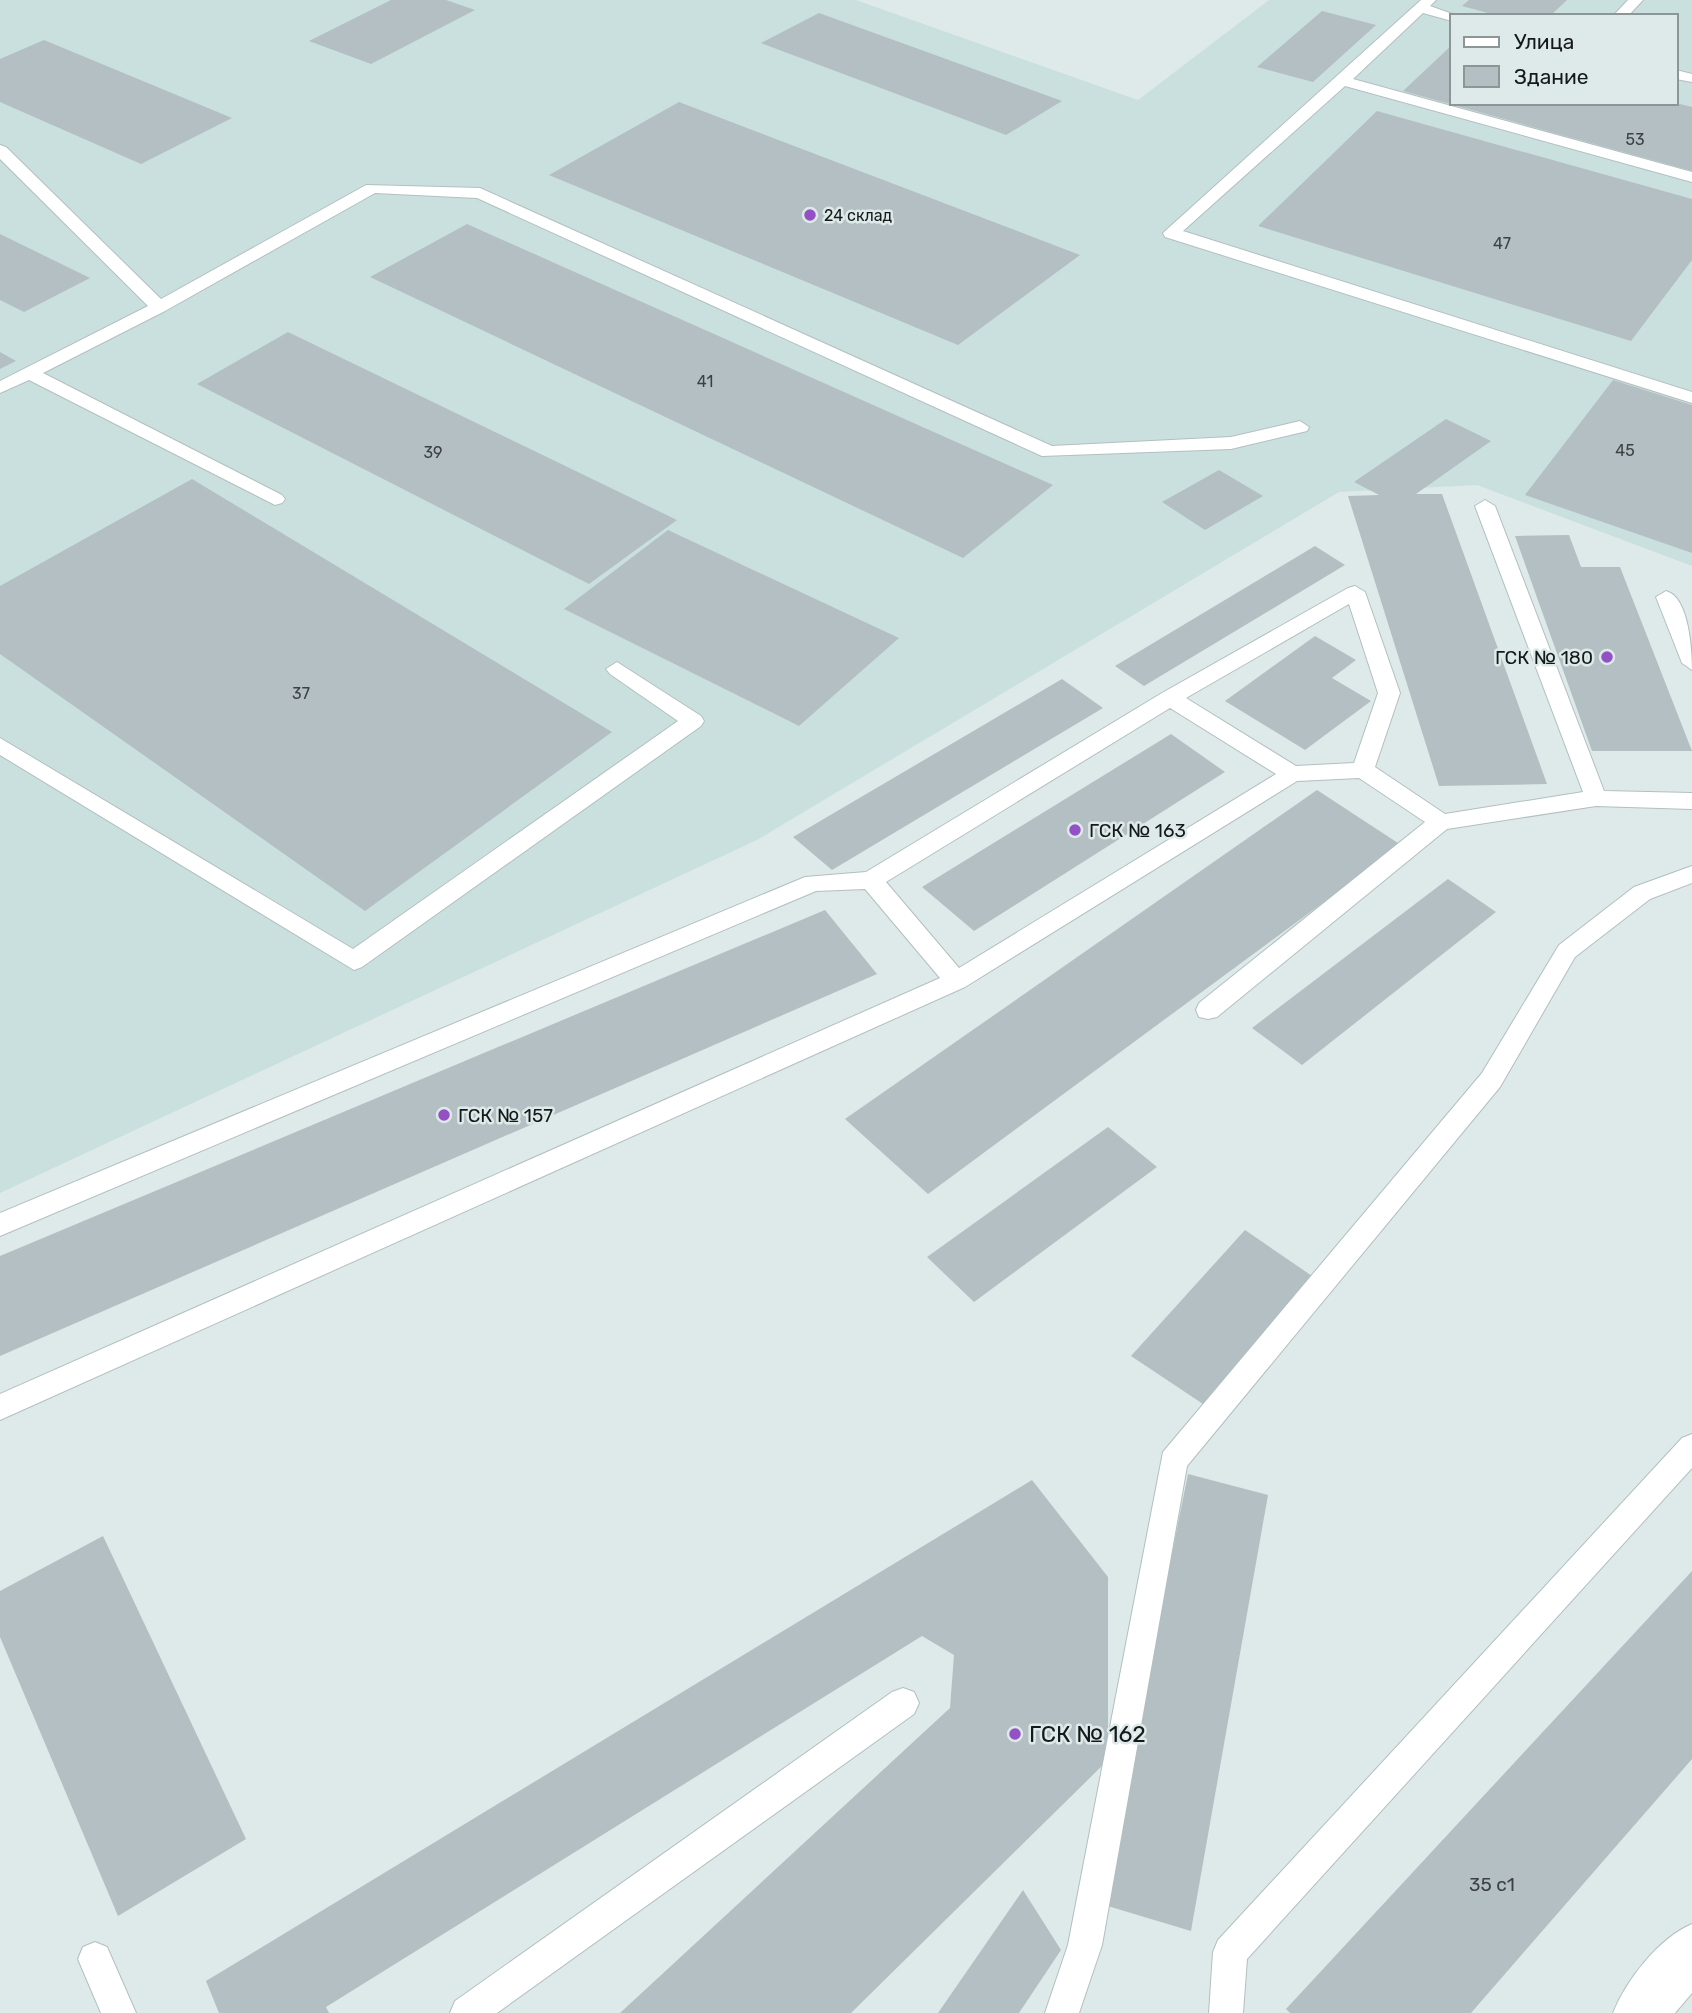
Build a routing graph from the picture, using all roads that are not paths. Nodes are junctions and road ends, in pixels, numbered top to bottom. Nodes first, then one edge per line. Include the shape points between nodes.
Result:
1 (1636, 0) edge
2 (1424, 4) edge
3 (1622, 14) edge
4 (1450, 15) edge
5 (1342, 81) junction
6 (0, 150) edge
7 (1692, 177) edge
8 (159, 307) junction
9 (28, 373) junction
10 (0, 388) edge
11 (1692, 398) edge
12 (1300, 427) dead end
13 (275, 499) dead end
14 (1485, 506) dead end
15 (1666, 597) dead end
16 (1692, 663) edge
17 (617, 668) dead end
18 (1170, 698) junction
19 (0, 745) edge
20 (1363, 770) junction
21 (1292, 774) junction
22 (1596, 798) junction
23 (1692, 801) edge
24 (1441, 822) junction
25 (1692, 874) edge
26 (872, 880) junction
27 (956, 981) junction
28 (1208, 1010) dead end
29 (0, 1225) edge
30 (0, 1407) edge
31 (1692, 1447) edge
32 (903, 1703) dead end
33 (1692, 1951) edge
34 (95, 1959) dead end
35 (119, 2013) edge
36 (467, 2013) edge
37 (1062, 2013) edge
38 (1226, 2013) edge
39 (1640, 2013) edge

1 - 3 lane
2 - 4 lane
2 - 5 lane
5 - 7 lane
5 - 11 lane via 1171,233
6 - 8 lane
8 - 9 lane
8 - 12 lane via 372,188 480,193 1049,452 1231,443
9 - 10 lane
9 - 13 lane
14 - 22 lane
15 - 16 lane
17 - 19 lane via 693,721 354,961
18 - 20 lane via 1355,592 1390,693
18 - 21 lane
18 - 26 lane
20 - 21 lane
20 - 24 lane
21 - 27 lane
22 - 23 lane
22 - 24 lane
24 - 28 lane
25 - 37 lane via 1642,893 1567,951 1491,1080 1173,1461 1085,1945
26 - 27 lane
26 - 29 lane via 813,883
27 - 30 lane
31 - 38 lane via 1230,1952
32 - 36 lane
33 - 39 street
34 - 35 lane

